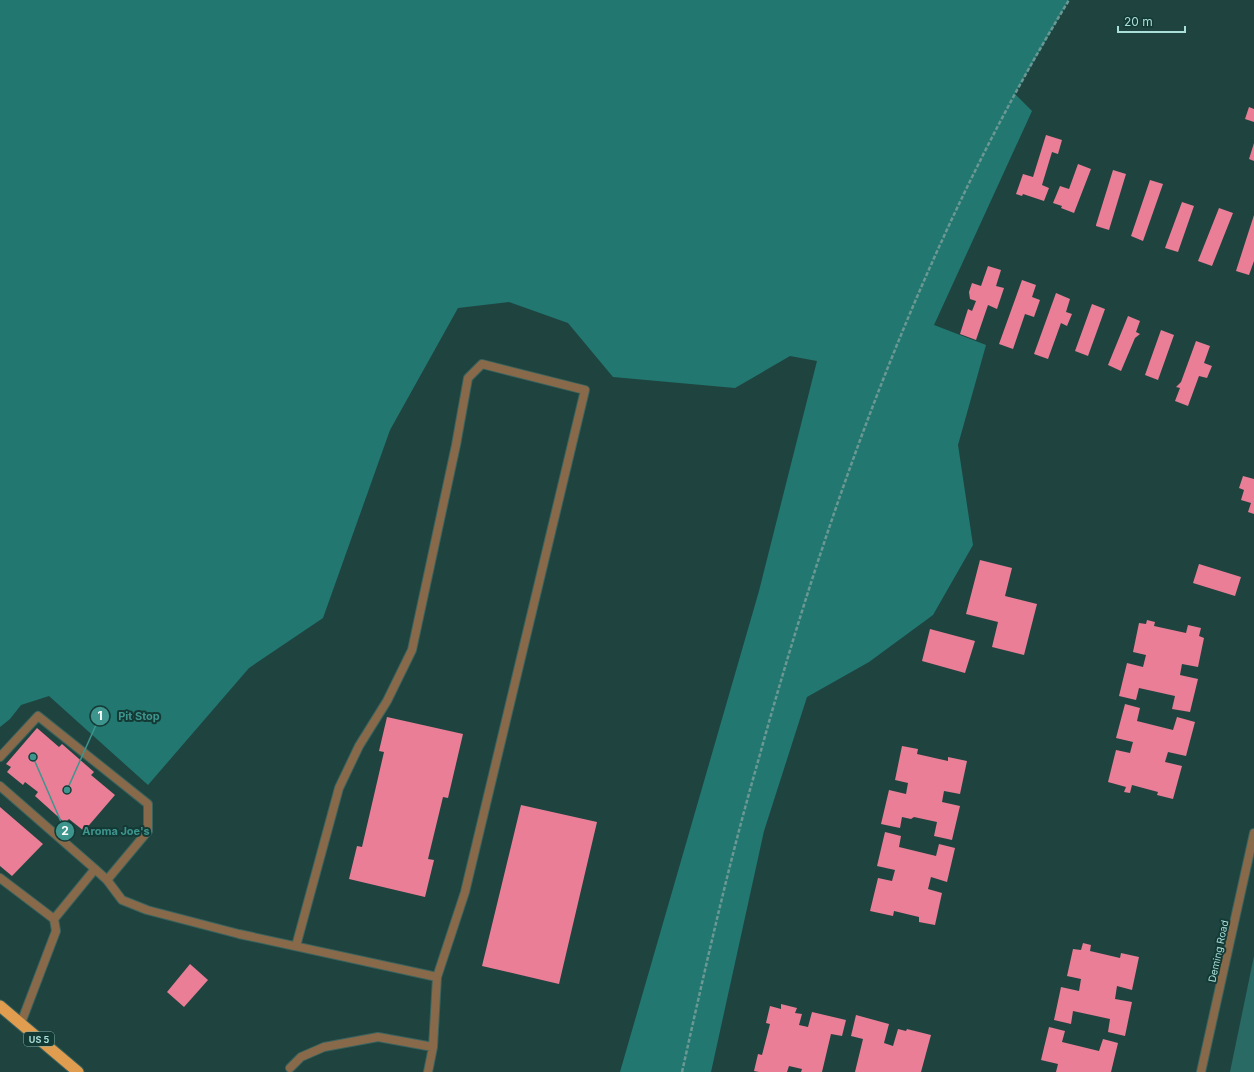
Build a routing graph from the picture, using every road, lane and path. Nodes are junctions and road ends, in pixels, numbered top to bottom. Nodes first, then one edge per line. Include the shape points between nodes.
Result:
1 (1069, 0) edge
2 (0, 757) edge
3 (0, 786) edge
4 (1254, 834) edge
5 (95, 869) junction
6 (0, 878) edge
7 (107, 880) junction
8 (54, 919) junction
9 (296, 946) junction
10 (437, 977) junction
11 (0, 1006) edge
12 (21, 1023) junction
13 (433, 1047) junction
14 (290, 1068) dead end
15 (78, 1072) edge
16 (428, 1072) edge
17 (682, 1072) edge
18 (1201, 1072) edge

1 - 17 path via 1006,112 958,208 904,327 858,445 806,596 757,762
2 - 7 street via 38,716 148,804 148,831
3 - 5 street
4 - 18 street, Deming Road
5 - 7 street
5 - 8 street
6 - 8 street
7 - 9 street via 122,900 147,910
8 - 12 street via 56,931
9 - 10 street
9 - 10 street via 339,788 412,650 468,378 482,364 585,390 465,892
10 - 13 street
11 - 12 highway, US 5
12 - 15 highway, US 5
13 - 14 street via 378,1037 324,1047 301,1057
13 - 16 street

